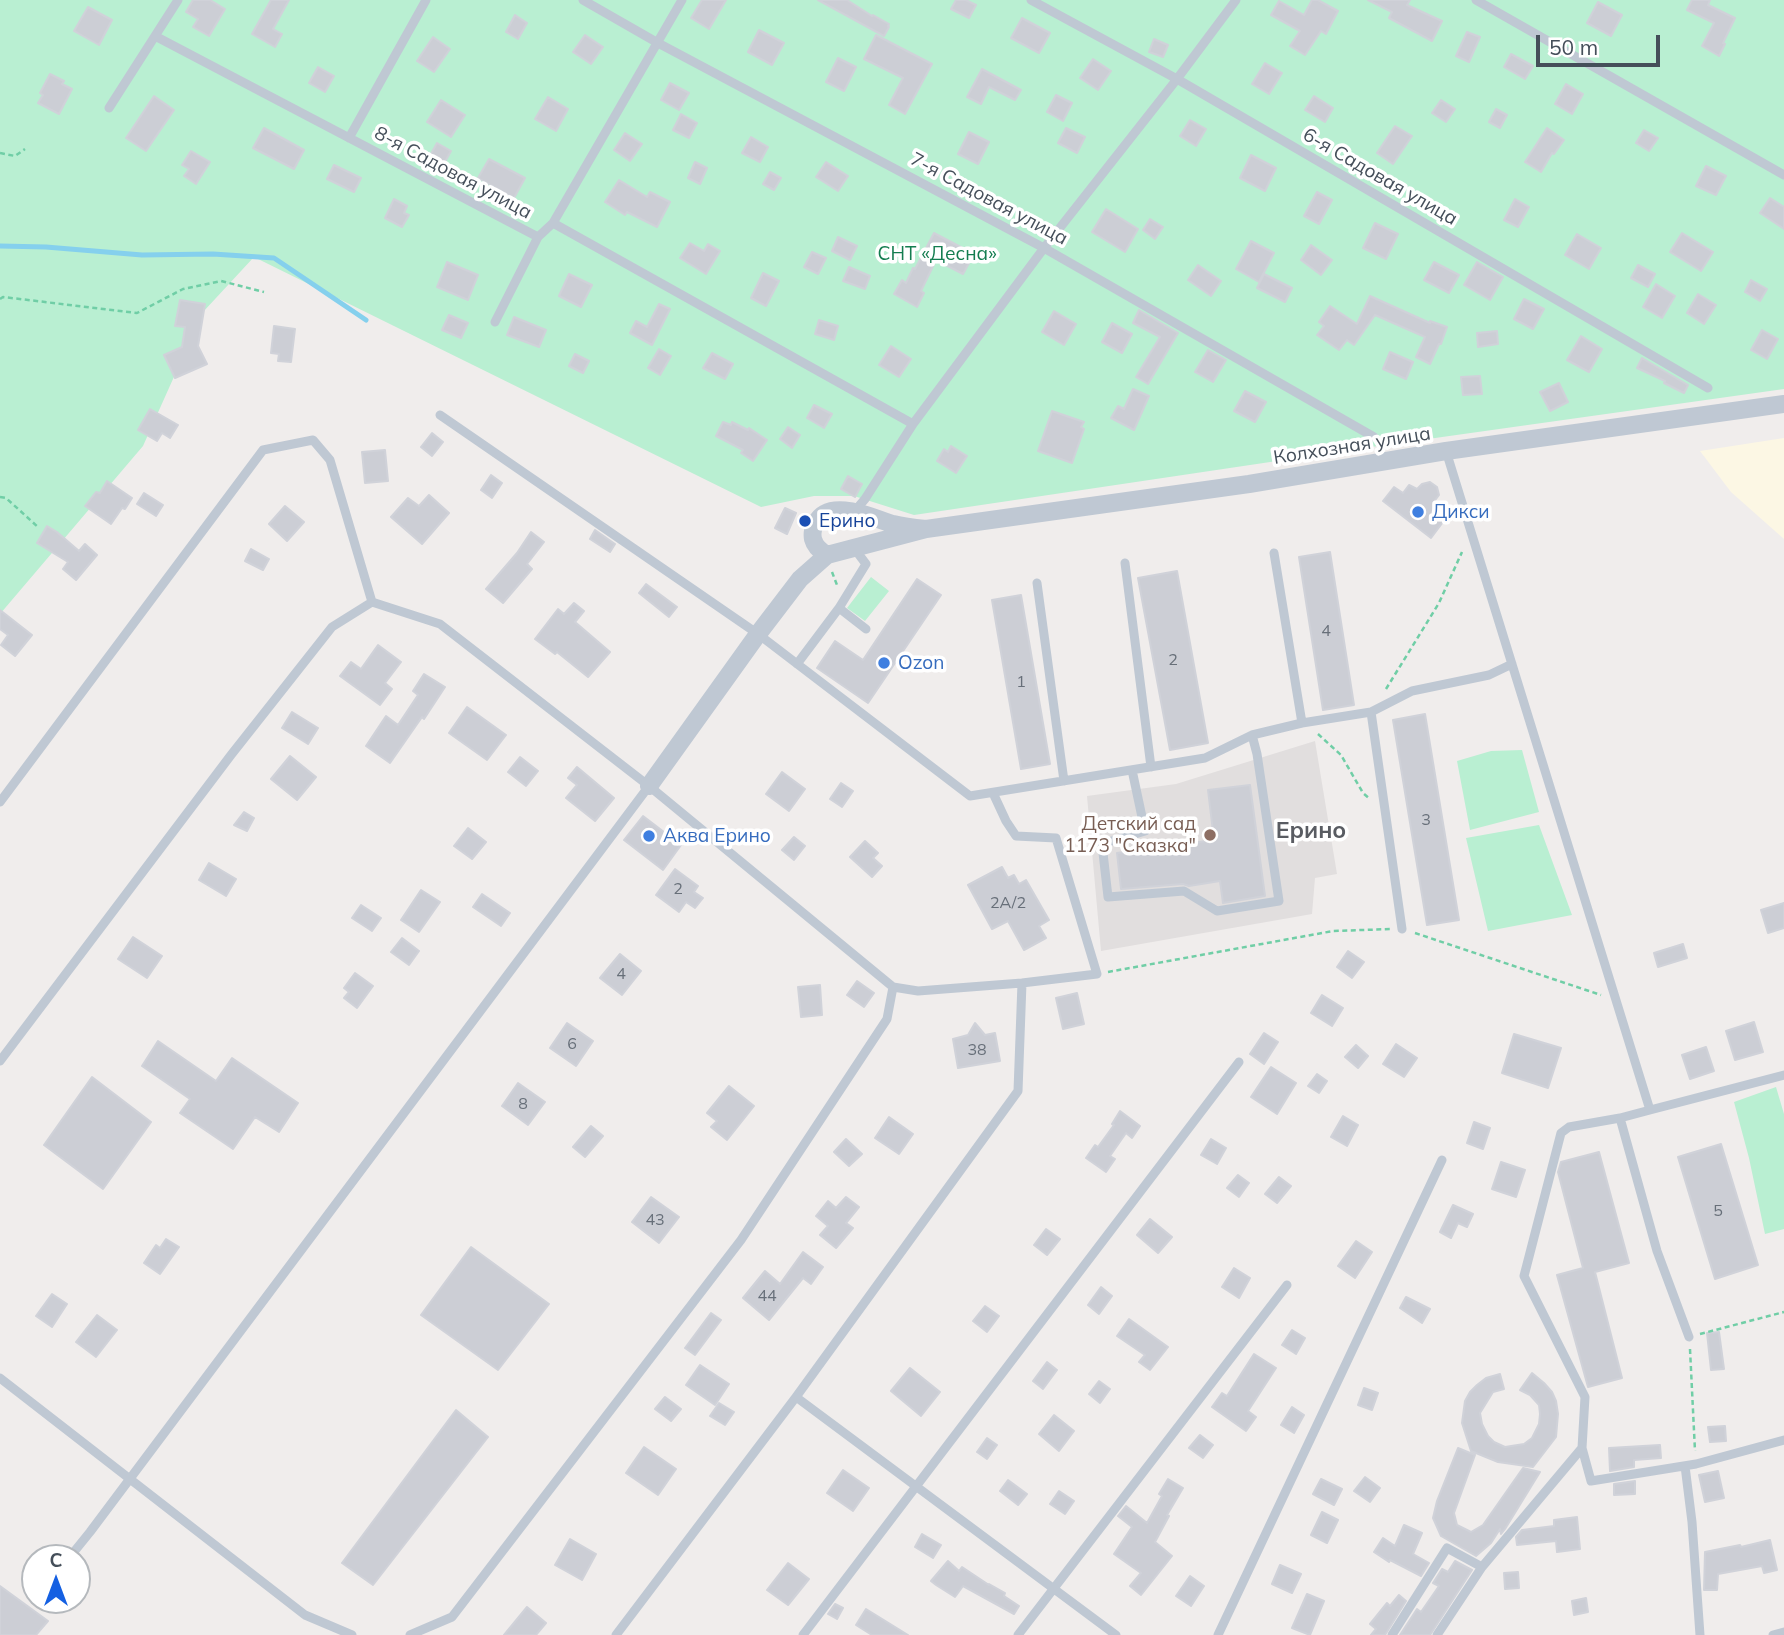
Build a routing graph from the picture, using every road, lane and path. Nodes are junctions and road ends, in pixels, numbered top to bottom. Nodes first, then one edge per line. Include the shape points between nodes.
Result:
1 (178, 0) edge
2 (426, 0) edge
3 (583, 0) edge
4 (682, 0) edge
5 (1031, 0) edge
6 (1236, 0) edge
7 (1476, 0) edge
8 (155, 36) junction
9 (658, 43) junction
10 (1177, 79) junction
11 (109, 108) dead end
12 (349, 138) junction
13 (25, 149) dead end
14 (0, 153) edge
15 (1784, 175) edge
16 (553, 223) junction
17 (538, 237) junction
18 (1044, 248) junction
19 (264, 292) dead end
20 (0, 299) edge
21 (495, 322) dead end
22 (1708, 388) dead end
23 (1784, 404) edge
24 (440, 415) dead end
25 (913, 424) junction
26 (1374, 437) dead end
27 (1446, 451) junction
28 (0, 497) edge
29 (854, 512) junction
30 (38, 527) dead end
31 (926, 529) junction
32 (1471, 533) junction
33 (854, 548) junction
34 (1274, 553) dead end
35 (826, 556) junction
36 (1125, 563) dead end
37 (1037, 583) dead end
38 (372, 602) junction
39 (841, 605) junction
40 (866, 629) dead end
41 (758, 634) junction
42 (797, 664) junction
43 (1512, 664) junction
44 (1386, 689) dead end
45 (1371, 712) junction
46 (1302, 723) junction
47 (1318, 733) dead end
48 (1252, 734) junction
49 (1151, 767) junction
50 (1132, 770) junction
51 (1064, 781) junction
52 (649, 786) junction
53 (993, 793) junction
54 (0, 802) edge
55 (1386, 812) junction
56 (1402, 929) junction
57 (1097, 974) junction
58 (1022, 983) junction
59 (893, 987) junction
60 (1616, 999) junction
61 (0, 1061) edge
62 (1239, 1062) dead end
63 (1784, 1075) edge
64 (1650, 1110) junction
65 (1620, 1118) junction
66 (1443, 1160) dead end
67 (1287, 1285) dead end
68 (1784, 1312) edge
69 (1689, 1337) junction
70 (0, 1378) edge
71 (796, 1397) junction
72 (1784, 1440) edge
73 (1581, 1448) junction
74 (1696, 1464) junction
75 (1685, 1466) junction
76 (130, 1480) junction
77 (916, 1486) junction
78 (80, 1544) edge
79 (1482, 1567) junction
80 (1054, 1589) junction
81 (1784, 1632) edge
82 (352, 1635) edge
83 (410, 1635) edge
84 (616, 1635) edge
85 (803, 1635) edge
86 (1018, 1635) edge
87 (1116, 1635) edge
88 (1218, 1635) edge
89 (1392, 1635) edge
90 (1437, 1635) edge
91 (1700, 1635) edge
92 (1773, 1635) edge

1 - 8 lane
2 - 12 lane
3 - 9 lane, 7-я Садовая улица
4 - 9 lane
5 - 10 lane, 6-я Садовая улица
6 - 10 lane
7 - 15 lane
8 - 11 lane
8 - 12 lane, 8-я Садовая улица
9 - 16 lane
9 - 18 lane, 7-я Садовая улица
10 - 18 lane
10 - 22 lane, 6-я Садовая улица
12 - 17 lane, 8-я Садовая улица
13 - 14 path via 15,156
16 - 17 lane, 8-я Садовая улица
16 - 25 lane, 8-я Садовая улица
17 - 21 lane
18 - 25 lane
18 - 26 lane, 7-я Садовая улица
19 - 20 path via 221,281 183,289 137,313
23 - 27 street, Колхозная улица
24 - 41 lane
25 - 29 lane
27 - 31 street, Колхозная улица
27 - 32 lane
28 - 30 path
29 - 31 street, Колхозная улица
29 - 35 street, Колхозная улица via 835,510 817,521 813,539
31 - 33 street, Колхозная улица
32 - 43 lane
32 - 44 path via 1438,603
33 - 35 street, Колхозная улица
33 - 39 lane via 866,564
34 - 46 lane
35 - 39 path
35 - 41 street via 800,579
36 - 49 lane
37 - 51 lane
38 - 52 lane via 440,624
38 - 54 lane via 330,460 313,440 263,450
38 - 61 lane via 332,627
39 - 40 lane
39 - 42 lane
41 - 42 lane
41 - 52 street
42 - 53 lane via 970,796
43 - 45 lane via 1489,676 1412,691
43 - 60 lane
45 - 46 lane
45 - 55 lane
46 - 48 lane
47 - 55 path via 1341,755 1363,793
48 - 49 lane via 1205,758
48 - 50 lane via 1279,901 1217,911 1184,891 1108,897 1102,844 1145,831
49 - 50 lane
50 - 51 lane
51 - 53 lane
52 - 59 lane
52 - 76 lane
53 - 57 lane via 1016,836 1056,838
55 - 56 lane
56 - 57 path via 1333,931
56 - 60 path
57 - 58 lane
58 - 59 lane via 918,991
58 - 71 lane via 1018,1091
59 - 83 lane via 887,1019 741,1240 452,1617
60 - 64 lane
62 - 77 lane
63 - 64 lane
64 - 65 lane
65 - 69 lane via 1657,1251
65 - 73 lane via 1569,1127 1561,1133 1524,1276 1585,1397
66 - 88 lane
67 - 80 lane
68 - 69 path
69 - 74 path
70 - 76 lane
71 - 77 lane
71 - 84 lane
72 - 74 lane
73 - 75 lane via 1591,1482
73 - 79 lane
74 - 75 lane
75 - 91 lane
76 - 78 lane
76 - 82 lane via 305,1615
77 - 80 lane
77 - 85 lane
79 - 89 lane via 1447,1548
79 - 90 lane
80 - 86 lane
80 - 87 lane
81 - 92 lane

